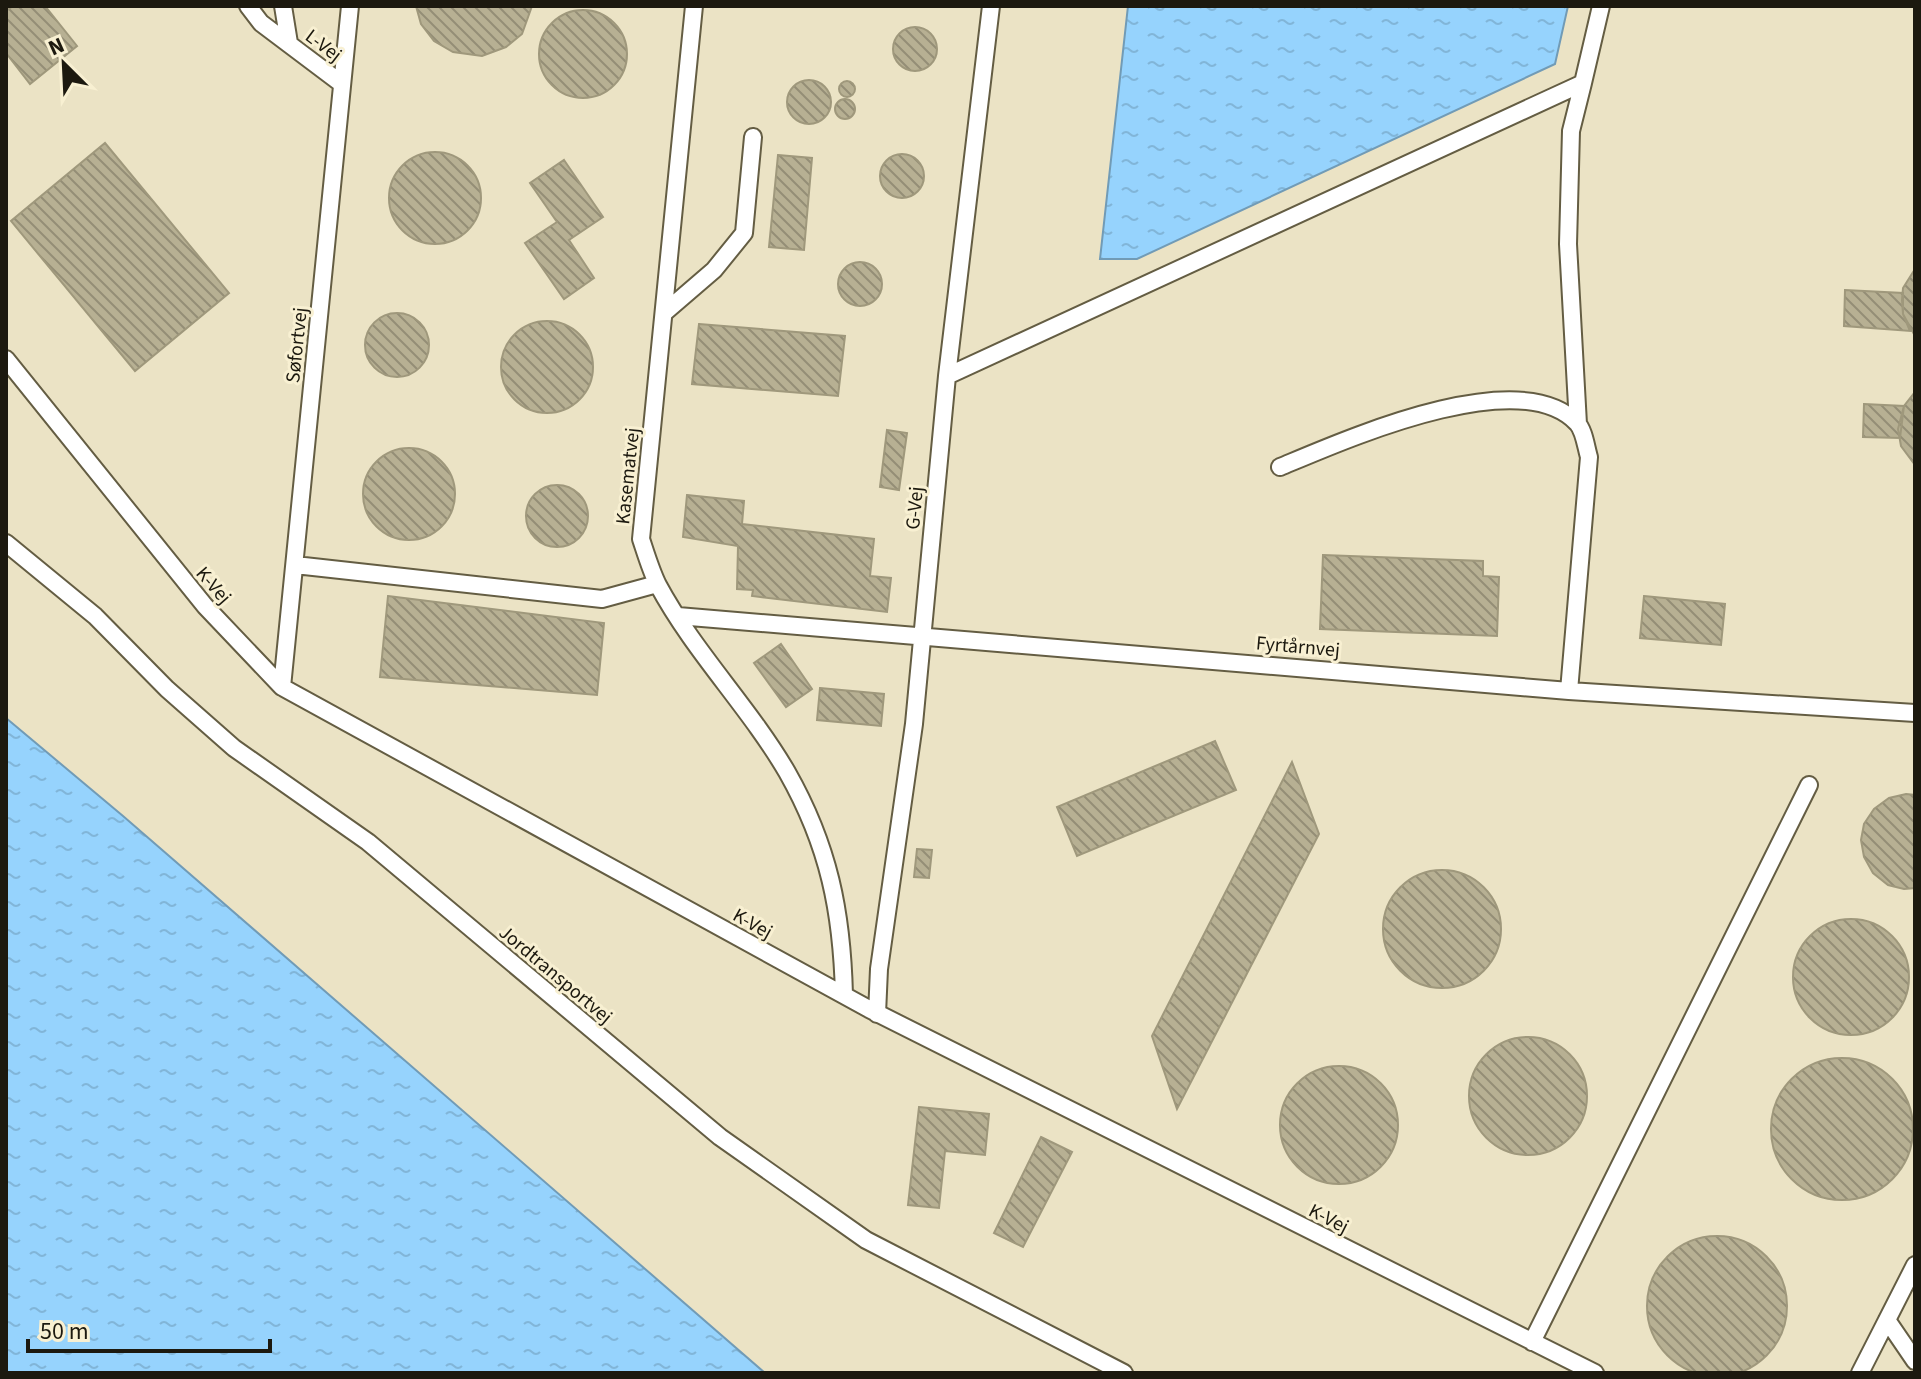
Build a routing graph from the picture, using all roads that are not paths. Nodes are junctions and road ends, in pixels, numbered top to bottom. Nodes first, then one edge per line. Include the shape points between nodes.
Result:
1 (248, 6) edge
2 (283, 6) edge
3 (350, 6) edge
4 (694, 6) edge
5 (991, 6) edge
6 (1601, 6) edge
7 (289, 43) junction
8 (1583, 83) junction
9 (342, 84) junction
10 (753, 137) dead end
11 (664, 313) junction
12 (6, 359) edge
13 (947, 376) junction
14 (1578, 424) junction
15 (1280, 467) dead end
16 (6, 543) edge
17 (295, 565) junction
18 (657, 584) junction
19 (678, 616) junction
20 (923, 635) junction
21 (282, 687) junction
22 (1569, 691) junction
23 (1915, 713) edge
24 (1809, 785) dead end
25 (844, 995) junction
26 (877, 1014) junction
27 (1915, 1265) edge
28 (1887, 1320) junction
29 (1532, 1342) junction
30 (1915, 1361) edge
31 (1124, 1373) edge
32 (1595, 1373) edge
33 (1860, 1373) edge

1 - 7 lane, L-Vej
2 - 7 lane
3 - 9 lane, Søfortvej
4 - 11 lane, Kasematvej
5 - 13 lane, G-Vej
6 - 8 lane
7 - 9 lane, L-Vej
8 - 13 lane
8 - 14 lane via 1571,131 1568,244
9 - 17 lane, Søfortvej
10 - 11 lane via 744,233 714,270
11 - 18 lane, Kasematvej via 641,539
12 - 21 lane, K-Vej via 205,606
13 - 20 lane, G-Vej
14 - 15 lane via 1545,402 1504,399 1460,405 1353,436
14 - 22 lane via 1589,457
16 - 31 lane, Jordtransportvej via 95,616 234,748 368,842 720,1137 866,1240
17 - 18 lane via 602,599
17 - 21 lane, Søfortvej
18 - 19 lane, Kasematvej
19 - 20 lane, Fyrtårnvej
19 - 25 lane, Kasematvej via 787,773 815,834 835,890
20 - 22 lane, Fyrtårnvej
20 - 26 lane, G-Vej
21 - 25 lane, K-Vej
22 - 23 lane, Fyrtårnvej
24 - 29 lane
25 - 26 lane, K-Vej
26 - 29 lane, K-Vej
27 - 28 lane
28 - 30 lane
28 - 33 lane
29 - 32 lane, K-Vej

